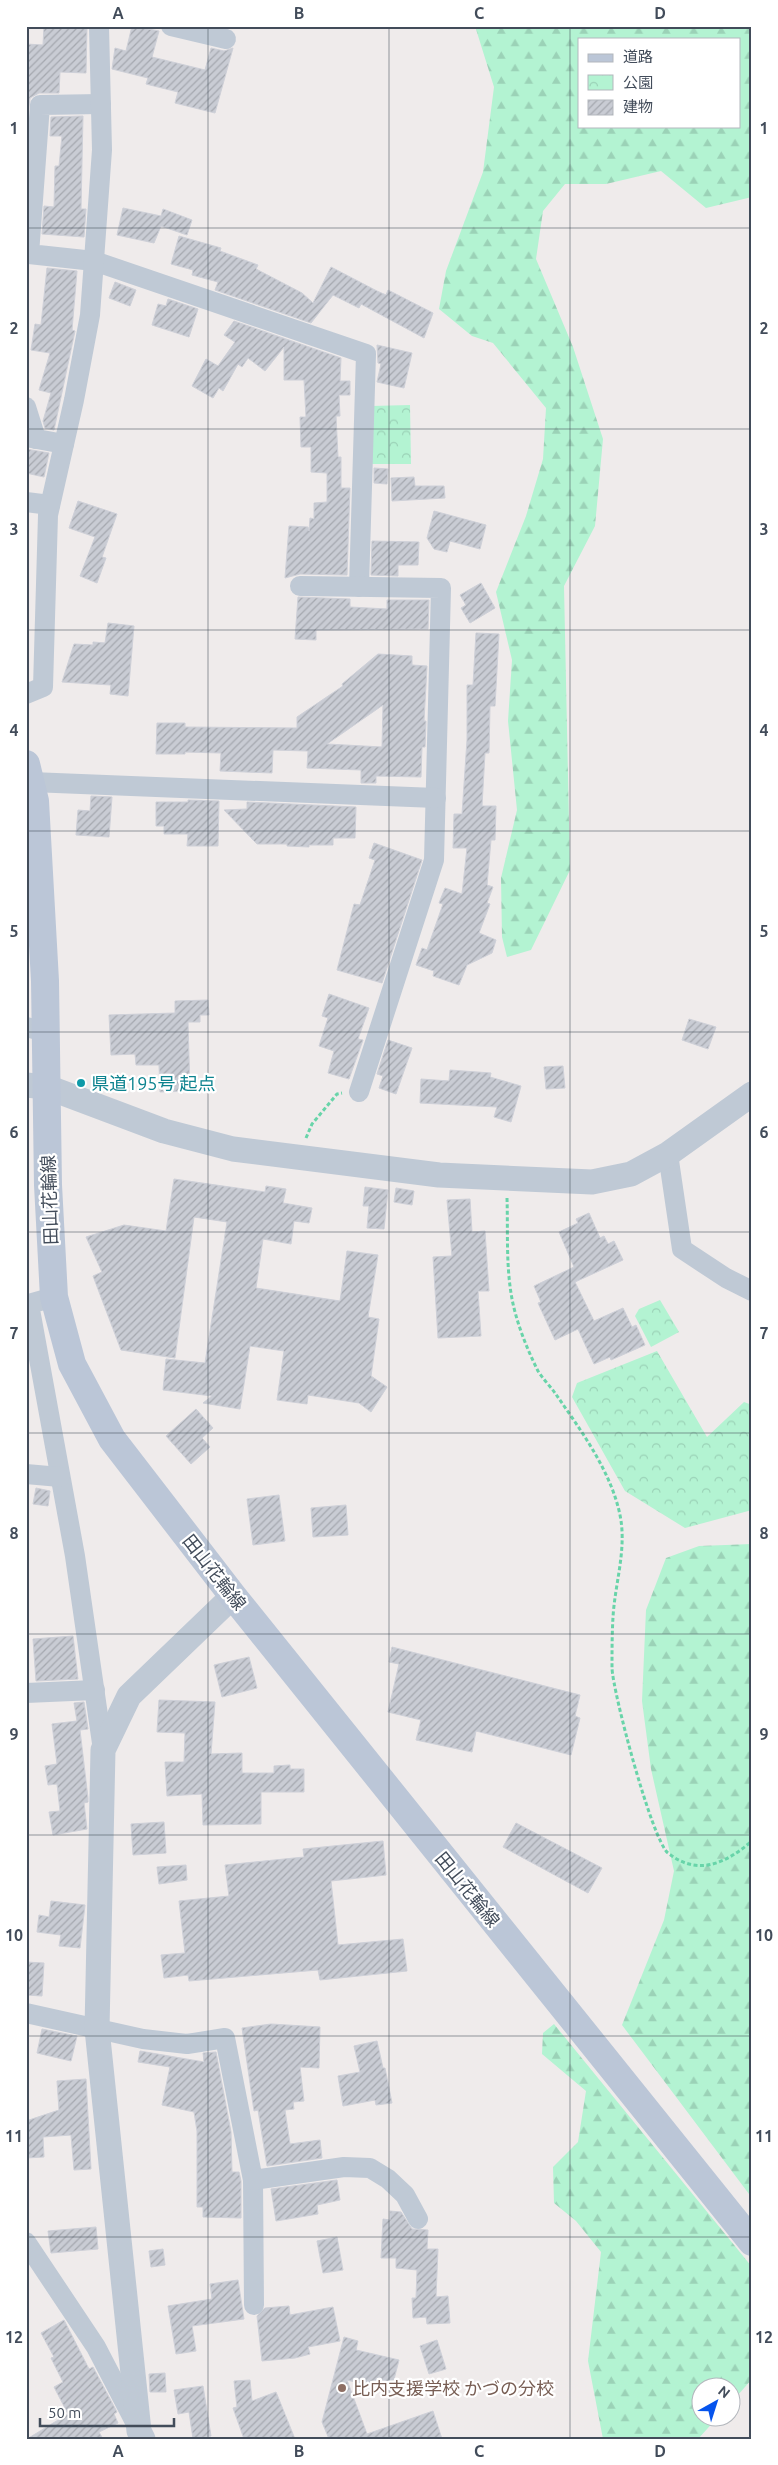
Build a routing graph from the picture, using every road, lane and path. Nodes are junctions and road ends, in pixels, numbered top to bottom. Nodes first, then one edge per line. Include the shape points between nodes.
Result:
1 (99, 26) edge
2 (171, 26) edge
3 (226, 39) dead end
4 (101, 104) junction
5 (94, 261) junction
6 (26, 407) edge
7 (31, 438) edge
8 (64, 444) junction
9 (26, 502) edge
10 (50, 505) junction
11 (300, 586) dead end
12 (359, 587) junction
13 (26, 694) edge
14 (28, 773) edge
15 (436, 798) junction
16 (36, 1030) edge
17 (36, 1086) edge
18 (359, 1092) joint
19 (752, 1094) edge
20 (668, 1154) junction
21 (297, 1156) junction
22 (506, 1177) junction
23 (752, 1291) edge
24 (54, 1297) junction
25 (26, 1474) edge
26 (60, 1477) junction
27 (233, 1596) junction
28 (95, 1690) junction
29 (26, 1693) edge
30 (103, 1750) junction
31 (752, 1841) edge
32 (26, 2013) edge
33 (97, 2029) junction
34 (253, 2180) junction
35 (418, 2219) dead end
36 (26, 2242) edge
37 (752, 2242) edge
38 (254, 2305) dead end
39 (141, 2435) edge

1 - 4 street
2 - 3 street
4 - 5 street via 102,150
4 - 5 street via 40,105 29,254
5 - 8 street via 90,315
5 - 12 street via 366,354
6 - 7 street
7 - 8 street
8 - 10 street
9 - 10 street
10 - 13 street via 43,687
11 - 12 street
12 - 15 street via 441,588
14 - 15 street
14 - 16 main road, 田山花輪線 via 36,811
15 - 18 street via 434,860
16 - 17 main road, 田山花輪線
17 - 21 street via 233,1150
17 - 24 main road, 田山花輪線 via 48,1184
18 - 21 path via 337,1094 312,1124
19 - 20 street
20 - 22 street via 631,1174 592,1182
20 - 23 street via 682,1249
21 - 22 street via 439,1175
22 - 31 path via 511,1292 525,1342 539,1373 604,1470 620,1515 621,1570 613,1616 612,1670 619,1713 654,1824 666,1852 686,1864 707,1867
24 - 26 street via 29,1304
24 - 27 main road, 田山花輪線 via 72,1364 112,1439
25 - 26 street
26 - 28 street
27 - 30 street via 129,1696
27 - 37 main road, 田山花輪線
28 - 29 street
28 - 30 street
30 - 33 street
32 - 33 street
33 - 34 street via 187,2044 225,2038
33 - 39 street
34 - 35 street via 344,2167 370,2168 405,2195
34 - 38 street
36 - 39 street via 96,2348

